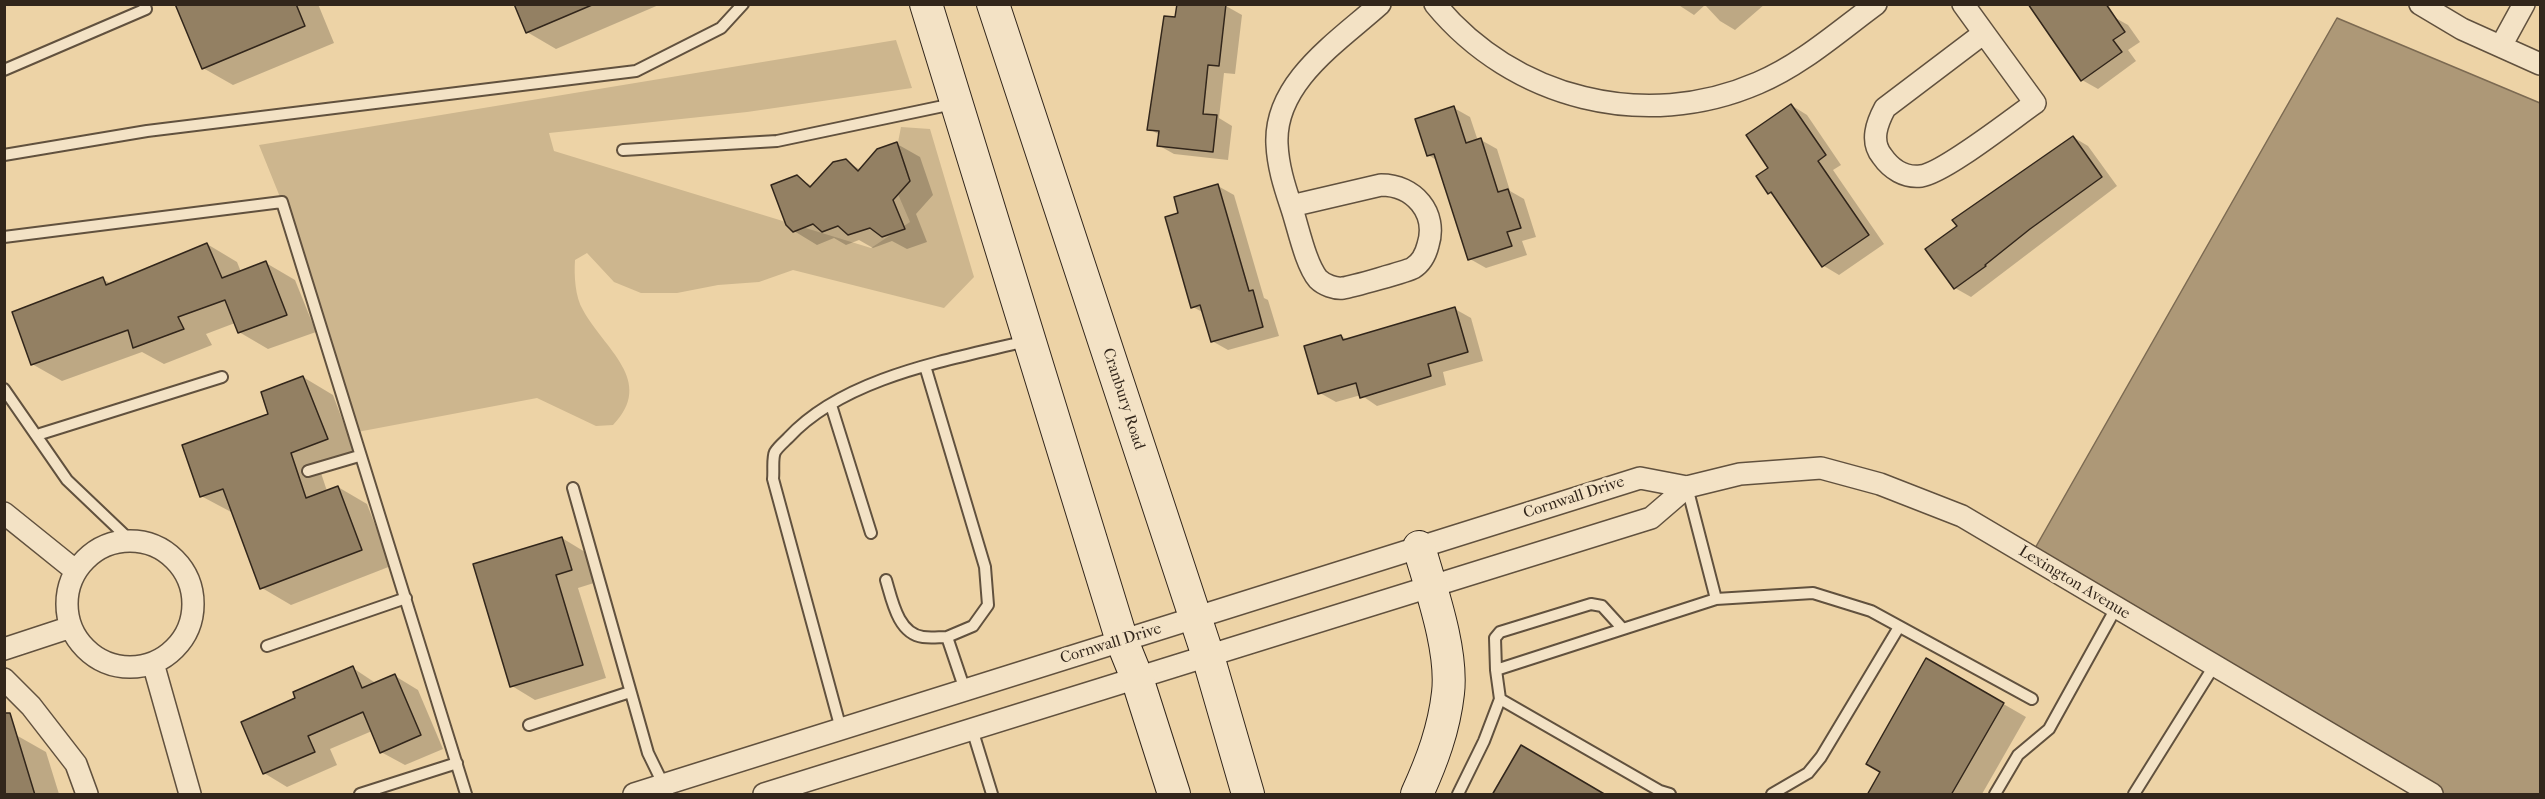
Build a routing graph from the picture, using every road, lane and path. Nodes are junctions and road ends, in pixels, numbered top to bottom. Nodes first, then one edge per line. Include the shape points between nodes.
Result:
1 (144, 4) edge
2 (743, 4) edge
3 (926, 4) edge
4 (993, 4) edge
5 (1380, 4) edge
6 (1435, 4) edge
7 (1876, 4) edge
8 (1963, 4) edge
9 (2420, 4) edge
10 (2524, 4) edge
11 (1984, 33) junction
12 (2501, 46) junction
13 (2541, 64) edge
14 (4, 70) edge
15 (956, 103) junction
16 (623, 150) dead end
17 (4, 155) edge
18 (1291, 206) junction
19 (4, 237) edge
20 (1029, 340) junction
21 (925, 366) junction
22 (222, 377) dead end
23 (4, 389) edge
24 (831, 405) junction
25 (37, 435) junction
26 (359, 456) junction
27 (308, 471) dead end
28 (1687, 487) junction
29 (573, 488) dead end
30 (4, 513) edge
31 (871, 533) dead end
32 (131, 541) junction
33 (1419, 547) junction
34 (76, 571) junction
35 (886, 580) dead end
36 (1430, 587) junction
37 (405, 598) junction
38 (1716, 598) junction
39 (2116, 608) junction
40 (1196, 618) junction
41 (71, 627) junction
42 (1899, 627) junction
43 (1622, 628) junction
44 (947, 637) junction
45 (1122, 641) junction
46 (267, 646) dead end
47 (4, 649) edge
48 (1208, 656) junction
49 (153, 663) junction
50 (2214, 666) junction
51 (1496, 670) junction
52 (1137, 678) junction
53 (4, 680) edge
54 (965, 690) junction
55 (630, 692) junction
56 (1500, 699) junction
57 (2032, 699) dead end
58 (529, 725) dead end
59 (841, 729) junction
60 (972, 729) junction
61 (457, 763) junction
62 (667, 790) edge
63 (87, 795) edge
64 (190, 795) edge
65 (360, 795) edge
66 (466, 795) edge
67 (634, 795) edge
68 (764, 795) edge
69 (992, 795) edge
70 (1174, 795) edge
71 (1248, 795) edge
72 (1417, 795) edge
73 (1458, 795) edge
74 (1670, 795) edge
75 (1772, 795) edge
76 (1995, 795) edge
77 (2134, 795) edge
78 (2432, 795) edge

1 - 14 lane via 146,9
2 - 17 lane via 721,28 636,71 147,131
3 - 15 main road
4 - 40 main road, Cranbury Road
5 - 18 street via 1300,78 1288,98 1277,142
6 - 7 street via 1486,54 1536,83 1591,100 1648,107 1705,100 1759,83 1785,70
8 - 11 street
9 - 12 street
10 - 12 street
11 - 11 street via 1885,108 1875,136 1879,153 1889,166 1904,175 1921,176 1940,169 2035,103
12 - 13 street
15 - 16 lane via 777,141
15 - 20 main road
18 - 18 street via 1311,266 1329,286 1342,288 1413,268 1426,254 1431,221 1409,191 1381,185
19 - 26 lane via 282,202
20 - 21 lane
20 - 45 main road
21 - 24 lane via 870,384
21 - 44 lane via 985,567 988,605 973,626
22 - 25 lane
23 - 25 lane
24 - 31 lane
24 - 59 lane via 799,426 775,453 774,479
25 - 32 lane via 67,480
26 - 27 lane
26 - 37 lane
28 - 33 street, Cornwall Drive via 1640,478
28 - 36 street via 1651,518
28 - 38 lane
28 - 39 street, Lexington Avenue via 1740,474 1821,468 1881,484 1962,516
29 - 55 lane
30 - 34 street
32 - 34 street via 109,544
32 - 49 street via 152,544 171,555 185,572 192,592 193,614 185,635 172,652
33 - 36 main road
33 - 40 street, Cornwall Drive
34 - 41 street via 67,608
35 - 44 lane via 895,612 909,631 921,637
36 - 48 street
36 - 72 main road via 1445,645 1449,691 1437,748
37 - 46 lane
37 - 61 lane
38 - 42 lane via 1813,593 1871,611
38 - 43 lane
39 - 50 street, Lexington Avenue
39 - 76 lane via 2049,729 2018,754
40 - 45 street, Cornwall Drive
40 - 48 main road, Cranbury Road
41 - 47 street
41 - 49 street via 88,651 114,666
42 - 57 lane
42 - 75 lane via 1821,757 1808,772
43 - 51 lane
43 - 51 lane via 1602,606 1591,604 1500,632 1495,638
44 - 54 lane
45 - 52 main road
45 - 54 street, Cornwall Drive
48 - 52 street
48 - 71 main road, Cranbury Road
49 - 64 street
50 - 77 lane
50 - 78 street, Lexington Avenue
51 - 56 lane
52 - 60 street
52 - 70 main road
53 - 63 street via 31,706 76,764
54 - 59 street, Cornwall Drive
55 - 58 lane
55 - 62 lane via 648,753
56 - 73 lane
56 - 74 lane
59 - 62 street, Cornwall Drive
60 - 68 street
60 - 69 lane
61 - 65 lane
61 - 66 lane
62 - 67 street, Cornwall Drive

